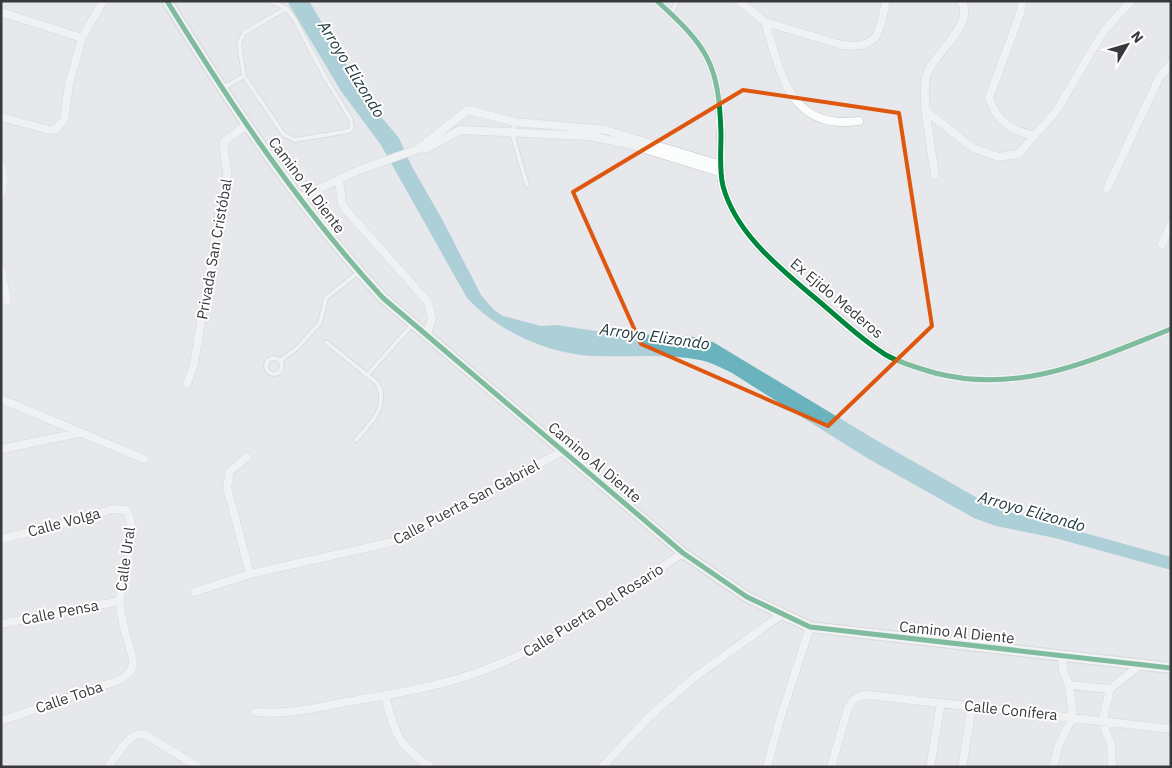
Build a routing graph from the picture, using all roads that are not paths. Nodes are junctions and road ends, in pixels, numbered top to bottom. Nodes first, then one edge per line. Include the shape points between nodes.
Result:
1 (103, 1) edge
2 (167, 1) edge
3 (270, 1) edge
4 (657, 1) edge
5 (677, 1) edge
6 (739, 1) edge
7 (886, 1) edge
8 (961, 1) edge
9 (1022, 1) edge
10 (1131, 1) edge
11 (286, 8) junction
12 (1, 12) edge
13 (671, 14) junction
14 (765, 22) junction
15 (82, 38) junction
16 (1171, 63) edge
17 (244, 76) junction
18 (223, 88) junction
19 (927, 112) junction
20 (488, 114) junction
21 (1, 117) edge
22 (456, 119) junction
23 (859, 120) dead end
24 (515, 122) junction
25 (247, 124) junction
26 (460, 130) junction
27 (483, 130) junction
28 (512, 133) junction
29 (1032, 135) junction
30 (630, 140) junction
31 (415, 150) junction
32 (721, 165) junction
33 (1, 166) edge
34 (722, 173) junction
35 (935, 175) dead end
36 (339, 179) junction
37 (527, 185) dead end
38 (1108, 189) dead end
39 (1, 193) edge
40 (300, 198) junction
41 (1171, 224) edge
42 (1162, 244) dead end
43 (1, 270) edge
44 (359, 272) junction
45 (8, 300) dead end
46 (413, 324) junction
47 (1171, 329) edge
48 (426, 336) junction
49 (326, 342) dead end
50 (280, 361) junction
51 (367, 375) junction
52 (186, 384) dead end
53 (1, 399) edge
54 (79, 433) junction
55 (356, 440) dead end
56 (1, 449) edge
57 (563, 451) junction
58 (247, 456) dead end
59 (144, 458) dead end
60 (126, 510) joint
61 (1, 539) edge
62 (683, 553) junction
63 (250, 574) junction
64 (194, 592) dead end
65 (120, 601) junction
66 (781, 615) junction
67 (1, 624) edge
68 (810, 628) junction
69 (1062, 656) junction
70 (1141, 664) junction
71 (133, 668) joint
72 (1171, 668) edge
73 (1069, 685) junction
74 (1110, 689) junction
75 (385, 696) junction
76 (941, 703) junction
77 (972, 707) junction
78 (255, 712) dead end
79 (1073, 716) junction
80 (1, 721) edge
81 (1102, 722) junction
82 (1171, 729) edge
83 (108, 767) edge
84 (198, 767) edge
85 (431, 767) edge
86 (602, 767) edge
87 (767, 767) edge
88 (831, 767) edge
89 (930, 767) edge
90 (962, 767) edge
91 (1053, 767) edge
92 (1112, 767) edge

1 - 15 street
2 - 18 street, Camino Al Diente
3 - 11 lane
4 - 13 street, Ex Ejido Mederos
5 - 13 lane
6 - 14 street
7 - 14 street via 878,35 862,46 842,45
8 - 19 street via 965,7 958,30 926,76
9 - 29 street via 989,98 999,119 1017,132
10 - 29 street via 1103,32 1057,110
11 - 17 lane via 244,33 239,44
11 - 17 lane via 350,118 352,128 295,140 284,135
12 - 15 street
13 - 32 street, Ex Ejido Mederos via 693,34 711,63 720,104
14 - 23 street via 785,85 803,108 839,122
15 - 21 street via 69,84 64,120 56,129
16 - 38 street via 1158,78
17 - 18 lane
18 - 25 street, Camino Al Diente
19 - 29 street via 973,148 999,157 1018,154
19 - 35 street
20 - 22 street via 468,110
20 - 24 street
20 - 27 street
22 - 26 street
22 - 31 street
24 - 28 lane
24 - 30 street via 586,127
25 - 40 street, Camino Al Diente
25 - 52 street, Privada San Cristóbal via 224,142 228,181 223,192 194,364
26 - 27 street
26 - 31 street via 428,148
27 - 28 street
28 - 30 street
28 - 37 lane
30 - 32 street
30 - 34 street
31 - 36 street
32 - 34 street, Ex Ejido Mederos
33 - 39 street via 4,178
34 - 47 street, Ex Ejido Mederos via 723,186 733,212 760,247 800,286 868,341 886,354 922,369 956,378 1025,379 1055,372
36 - 40 street
36 - 48 street via 340,198 347,212 428,302 432,319
40 - 44 street, Camino Al Diente
41 - 42 street
43 - 45 street
44 - 46 street, Camino Al Diente
44 - 50 lane via 326,298 320,322 297,348
46 - 48 street, Camino Al Diente
46 - 51 lane
48 - 57 street, Camino Al Diente
49 - 51 lane
50 - 50 lane via 271,358 267,361 268,370 272,373 280,370
51 - 55 lane via 378,384 382,400 379,410
53 - 54 street
54 - 56 street
54 - 59 street
57 - 62 street, Camino Al Diente
57 - 63 street, Calle Puerta San Gabriel via 392,542
58 - 63 street via 230,471 226,486
60 - 61 street, Calle Volga via 113,509
60 - 65 street, Calle Ural via 132,523
62 - 66 street, Camino Al Diente via 747,597
62 - 75 street, Calle Puerta Del Rosario via 540,645 513,658 468,676
63 - 64 street, Calle Puerta San Gabriel
65 - 67 street, Calle Pensa
65 - 71 street, Calle Ural
66 - 68 street, Camino Al Diente
66 - 86 street via 692,679 649,717
68 - 69 street, Camino Al Diente
68 - 87 street
69 - 70 street, Camino Al Diente
69 - 73 street
70 - 72 street, Camino Al Diente
70 - 74 street
71 - 80 street, Calle Toba via 119,680
73 - 74 street
73 - 79 street
74 - 81 street
75 - 78 street, Calle Puerta Del Rosario via 281,714
75 - 85 street via 398,738 409,752
76 - 77 street, Calle Conífera
76 - 88 street, Calle Conífera via 860,695 848,708
76 - 89 street
77 - 79 street, Calle Conífera
77 - 90 street
79 - 81 street, Calle Conífera
79 - 91 street via 1059,744
81 - 82 street, Calle Conífera
81 - 92 street via 1111,744
83 - 84 street via 134,735 144,734

